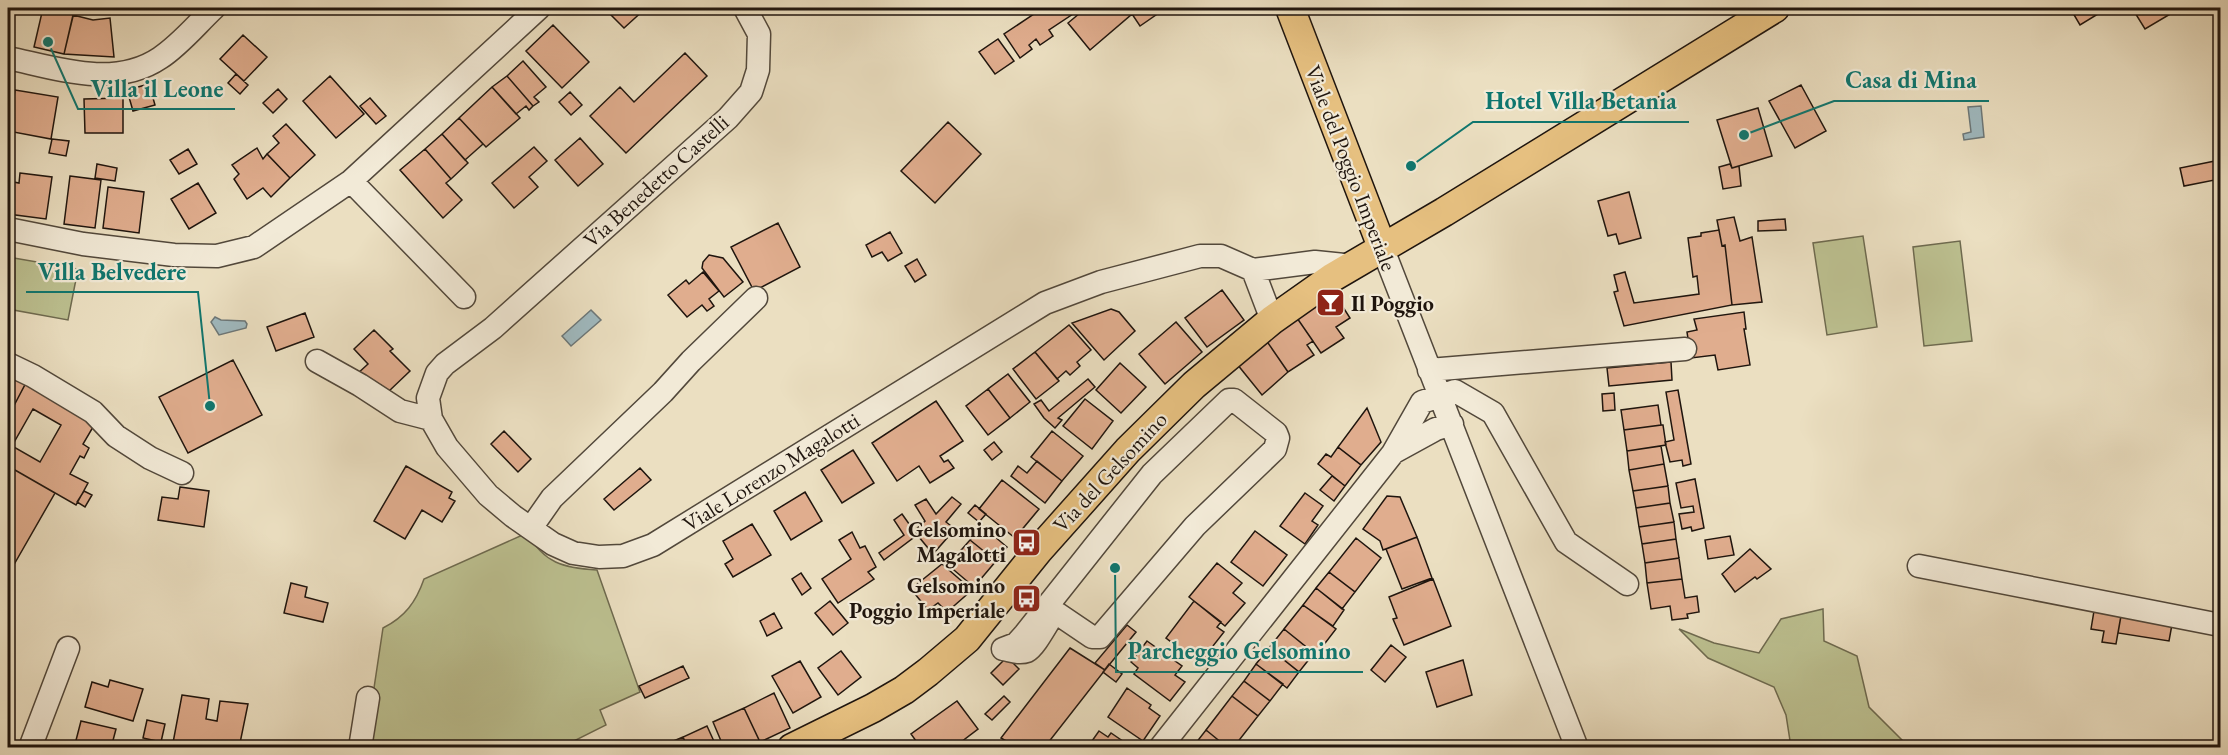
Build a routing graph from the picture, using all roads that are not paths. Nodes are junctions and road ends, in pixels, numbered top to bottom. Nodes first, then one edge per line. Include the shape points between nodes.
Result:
1 (214, 8) edge
2 (539, 8) edge
3 (745, 8) edge
4 (1290, 8) edge
5 (1775, 8) edge
6 (8, 58) edge
7 (351, 181) junction
8 (8, 229) edge
9 (1382, 247) junction
10 (1354, 266) junction
11 (1253, 270) junction
12 (464, 297) dead end
13 (756, 298) dead end
14 (1272, 320) junction
15 (493, 328) joint
16 (1685, 349) dead end
17 (317, 361) dead end
18 (8, 363) edge
19 (1429, 370) junction
20 (1439, 394) junction
21 (431, 419) junction
22 (1452, 424) junction
23 (1276, 433) joint
24 (1393, 453) junction
25 (182, 473) dead end
26 (531, 528) junction
27 (1919, 566) dead end
28 (1627, 584) dead end
29 (2220, 625) edge
30 (68, 648) dead end
31 (368, 698) dead end
32 (30, 747) edge
33 (360, 747) edge
34 (792, 747) edge
35 (1160, 747) edge
36 (1576, 747) edge

1 - 6 street via 162,57 129,72 88,74
2 - 7 street
3 - 15 street, Via Benedetto Castelli via 759,34 758,70 751,92 728,118
4 - 9 main road, Viale del Poggio Imperiale
5 - 9 main road, Via del Gelsomino
7 - 8 street via 254,247 217,256 83,244
7 - 12 street
9 - 10 main road, Via del Gelsomino
9 - 19 street, Viale del Poggio Imperiale
10 - 11 street via 1315,262
10 - 14 main road, Via del Gelsomino via 1318,286
11 - 14 street
11 - 26 street, Viale Lorenzo Magalotti via 1221,256 1200,256 1101,282 1045,303 653,545 623,556 573,552
13 - 26 street via 552,498
14 - 34 main road, Via del Gelsomino via 1194,385 1128,450 966,639 904,690
15 - 21 street, Viale Lorenzo Magalotti via 437,373 428,398
16 - 19 street
17 - 21 street via 400,411
18 - 25 street via 93,412 116,436 150,458
19 - 20 street, Viale del Poggio Imperiale
20 - 22 street, Viale del Poggio Imperiale
20 - 24 street via 1422,402
20 - 28 street via 1455,391 1492,413 1566,542
21 - 26 street, Viale Lorenzo Magalotti via 447,447 488,495
22 - 24 street
22 - 36 street, Viale del Poggio Imperiale
23 - 23 street via 1234,400 1225,402 1152,474 1016,644 1003,648 1026,651 1053,615 1058,614 1092,638 1100,637 1195,525 1275,448
24 - 35 street
27 - 29 street
30 - 32 street
31 - 33 street

